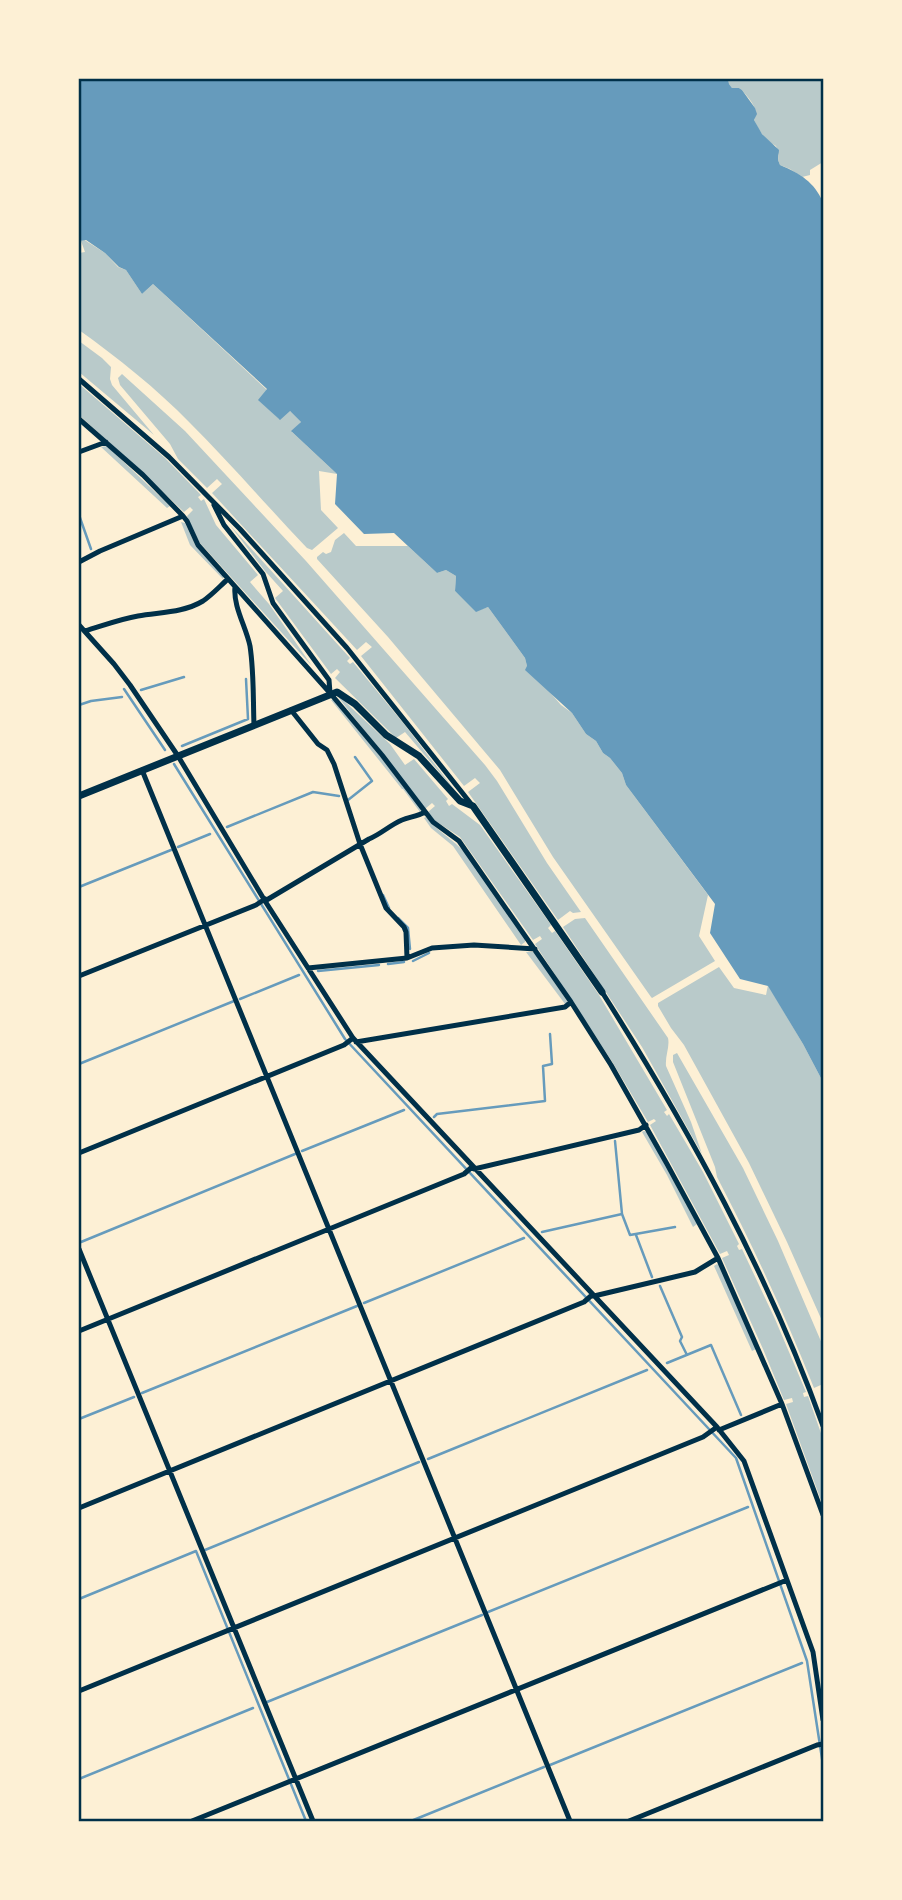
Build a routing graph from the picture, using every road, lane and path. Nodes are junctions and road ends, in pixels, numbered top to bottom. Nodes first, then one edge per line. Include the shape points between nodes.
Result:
1 (79, 379) edge
2 (79, 418) edge
3 (106, 442) junction
4 (79, 452) edge
5 (212, 501) junction
6 (183, 516) junction
7 (79, 562) edge
8 (228, 579) junction
9 (235, 587) junction
10 (79, 625) edge
11 (85, 631) junction
12 (330, 693) junction
13 (291, 709) junction
14 (254, 724) junction
15 (178, 756) junction
16 (142, 770) junction
17 (79, 796) edge
18 (472, 806) junction
19 (425, 812) junction
20 (360, 844) junction
21 (264, 900) junction
22 (205, 925) junction
23 (535, 949) junction
24 (407, 958) junction
25 (308, 968) junction
26 (79, 976) edge
27 (602, 992) joint
28 (571, 1002) junction
29 (353, 1040) junction
30 (267, 1077) junction
31 (646, 1125) junction
32 (79, 1153) edge
33 (472, 1168) junction
34 (329, 1229) junction
35 (79, 1249) edge
36 (718, 1258) junction
37 (592, 1296) junction
38 (107, 1319) junction
39 (79, 1331) edge
40 (391, 1381) junction
41 (782, 1404) junction
42 (823, 1426) edge
43 (717, 1429) junction
44 (169, 1472) junction
45 (79, 1508) edge
46 (823, 1515) edge
47 (455, 1537) junction
48 (786, 1581) junction
49 (233, 1628) junction
50 (517, 1690) junction
51 (79, 1691) edge
52 (823, 1720) edge
53 (820, 1745) edge
54 (295, 1780) junction
55 (192, 1821) edge
56 (313, 1821) edge
57 (570, 1821) edge
58 (629, 1821) edge

1 - 5 street
2 - 3 street
3 - 4 street
3 - 6 street
5 - 12 street via 224,525 262,574 273,603 329,680
5 - 18 street via 347,648
6 - 7 street
6 - 8 street via 198,545
8 - 9 street
8 - 11 street via 203,601 187,607
9 - 12 street
9 - 14 street via 253,666
10 - 11 street
11 - 15 street via 130,685
12 - 13 main road
12 - 18 main road via 348,699 418,756 460,802
12 - 19 street
13 - 14 main road
13 - 20 street via 327,750
14 - 15 main road
15 - 16 main road
15 - 21 street
16 - 17 main road
16 - 22 street
18 - 27 main road
19 - 20 street
19 - 23 street via 459,841
20 - 21 street
20 - 24 street via 386,908 404,927
21 - 22 street
21 - 25 street
22 - 26 street
22 - 30 street
23 - 24 street via 474,945 432,948
23 - 28 street
24 - 25 street
25 - 29 street
27 - 42 street via 747,1247 781,1317
28 - 29 street via 565,1007
28 - 31 street
29 - 30 street
29 - 33 street
30 - 32 street
30 - 34 street
31 - 33 street
31 - 36 street
33 - 34 street
33 - 37 street
34 - 38 street
34 - 40 street
35 - 38 street
36 - 37 street via 695,1272
36 - 41 street
37 - 40 street
37 - 43 street
38 - 39 street
38 - 44 street
40 - 44 street
40 - 47 street
41 - 43 street
41 - 46 street
43 - 47 street
43 - 48 street via 744,1461
44 - 45 street
44 - 49 street
47 - 49 street
47 - 50 street
48 - 50 street
48 - 52 street via 813,1652
49 - 51 street
49 - 54 street
50 - 54 street
50 - 57 street
53 - 58 street
54 - 55 street
54 - 56 street

